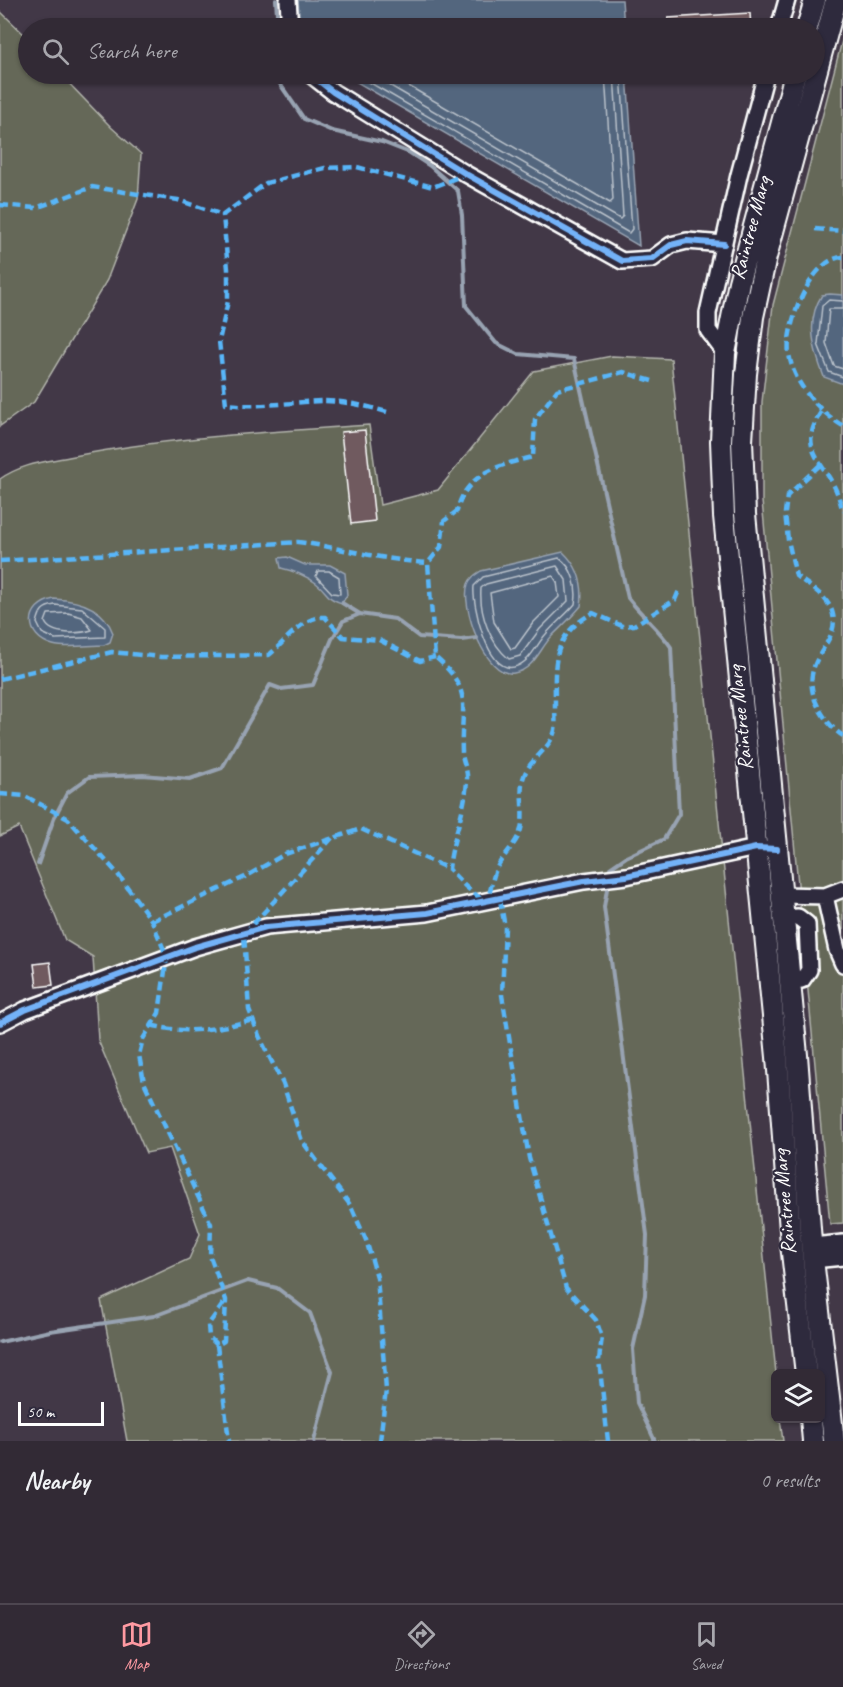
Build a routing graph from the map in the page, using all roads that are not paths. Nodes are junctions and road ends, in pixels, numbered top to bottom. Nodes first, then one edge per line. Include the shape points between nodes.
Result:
1 (288, 0) edge
2 (787, 0) edge
3 (815, 0) edge
4 (836, 0) edge
5 (289, 18) edge
6 (782, 18) edge
7 (810, 18) edge
8 (843, 20) edge
9 (827, 36) junction
10 (825, 43) edge
11 (322, 84) edge
12 (763, 84) edge
13 (792, 84) edge
14 (814, 84) edge
15 (723, 244) junction
16 (726, 353) junction
17 (756, 848) junction
18 (777, 849) junction
19 (843, 889) edge
20 (782, 895) junction
21 (825, 896) junction
22 (837, 925) edge
23 (843, 964) edge
24 (0, 1023) edge
25 (843, 1243) edge
26 (812, 1253) junction
27 (843, 1257) edge
28 (805, 1369) edge
29 (811, 1423) edge
30 (813, 1441) edge
31 (834, 1441) edge

1 - 5 street
2 - 6 street
3 - 7 main road
4 - 9 main road, Raintree Marg
8 - 9 street
9 - 10 main road, Raintree Marg
11 - 15 street via 466,174 622,261 652,259 671,245 687,241
12 - 15 street
13 - 16 main road, Raintree Marg via 739,282
14 - 18 main road, Raintree Marg via 759,286 745,386 742,441 744,514
15 - 16 street via 708,330
16 - 17 main road, Raintree Marg via 722,487
17 - 18 street
17 - 24 street via 428,913 266,927 195,947 25,1010
17 - 28 main road, Raintree Marg
18 - 20 main road, Raintree Marg
19 - 21 street
20 - 21 street
20 - 26 main road, Raintree Marg
21 - 22 street
22 - 23 street
25 - 26 street
26 - 27 street
26 - 31 main road, Raintree Marg
29 - 30 main road

